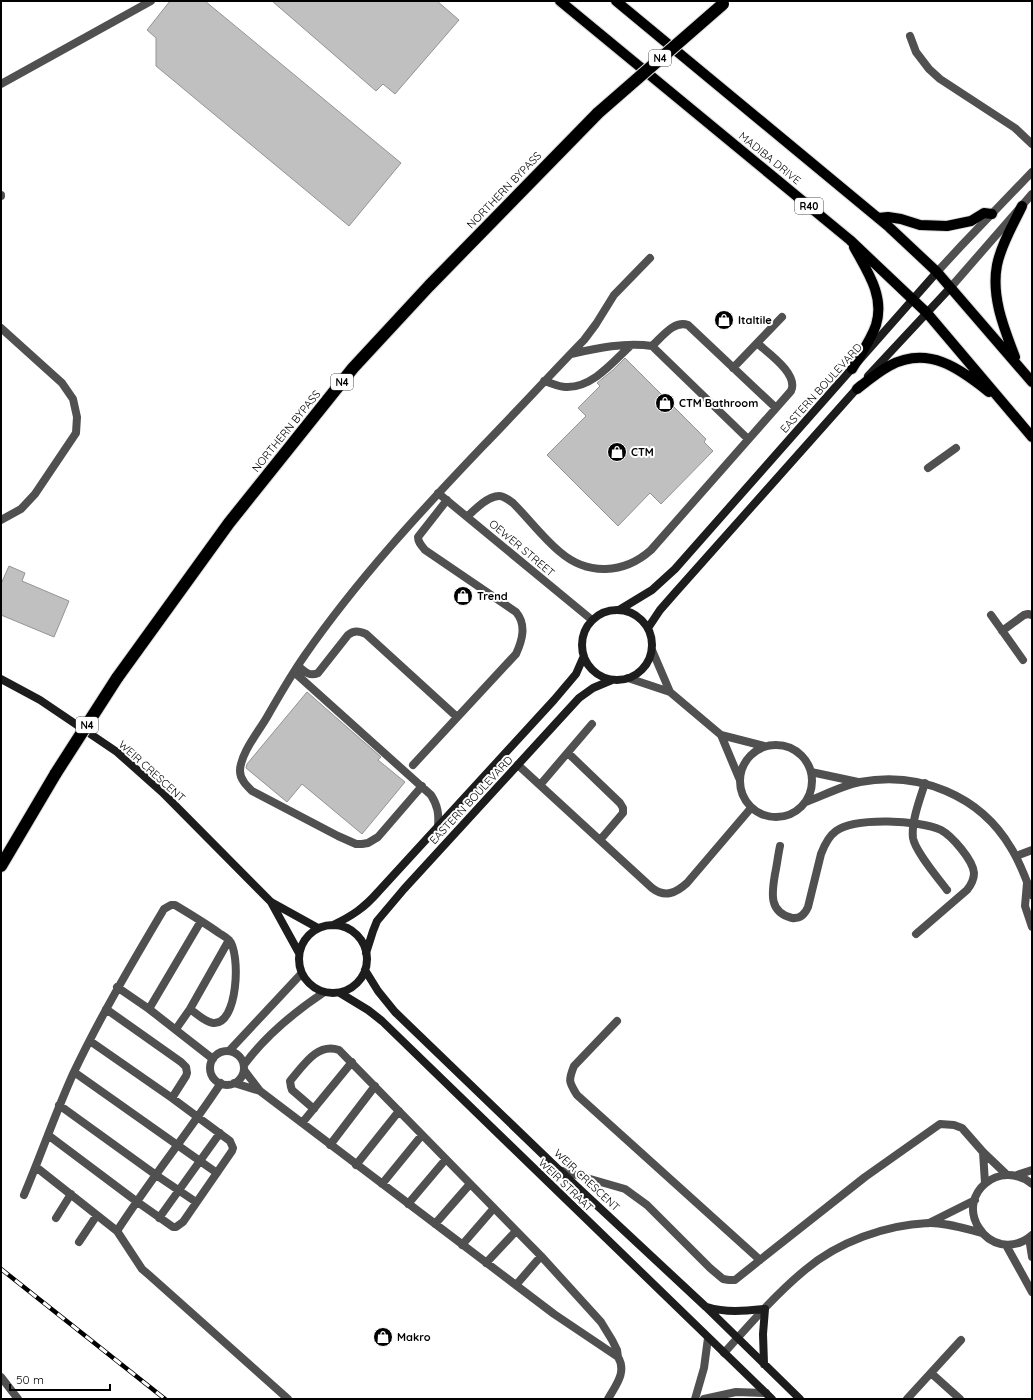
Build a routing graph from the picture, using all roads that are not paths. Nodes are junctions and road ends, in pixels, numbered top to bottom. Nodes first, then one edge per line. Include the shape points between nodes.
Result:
1 (151, 1) edge
2 (560, 1) edge
3 (616, 1) edge
4 (725, 3) edge
5 (910, 36) dead end
6 (1, 84) edge
7 (1032, 144) edge
8 (1032, 172) edge
9 (1032, 194) edge
10 (1022, 206) junction
11 (992, 214) junction
12 (878, 218) junction
13 (850, 240) junction
14 (650, 258) dead end
15 (938, 272) junction
16 (951, 287) junction
17 (914, 300) junction
18 (927, 313) junction
19 (782, 317) dead end
20 (1, 328) edge
21 (757, 343) junction
22 (630, 346) junction
23 (652, 346) junction
24 (571, 354) junction
25 (1017, 363) junction
26 (733, 368) junction
27 (852, 369) junction
28 (544, 381) junction
29 (1032, 382) edge
30 (857, 389) junction
31 (1004, 402) junction
32 (776, 408) junction
33 (1032, 437) edge
34 (748, 439) junction
35 (956, 448) dead end
36 (928, 468) dead end
37 (438, 493) junction
38 (447, 500) junction
39 (468, 516) junction
40 (1, 520) edge
41 (619, 610) junction
42 (1032, 614) edge
43 (991, 615) dead end
44 (592, 620) junction
45 (648, 628) junction
46 (1002, 631) junction
47 (652, 650) junction
48 (583, 658) junction
49 (1023, 660) dead end
50 (296, 669) junction
51 (628, 678) junction
52 (1, 679) edge
53 (612, 680) junction
54 (670, 692) junction
55 (458, 717) junction
56 (592, 724) dead end
57 (721, 735) junction
58 (764, 746) junction
59 (568, 753) junction
60 (413, 765) dead end
61 (518, 765) junction
62 (811, 772) junction
63 (739, 778) junction
64 (858, 782) junction
65 (925, 783) junction
66 (540, 785) junction
67 (422, 786) junction
68 (806, 802) junction
69 (751, 808) junction
70 (914, 822) junction
71 (438, 827) junction
72 (600, 840) junction
73 (780, 846) dead end
74 (1032, 850) edge
75 (1016, 856) junction
76 (1, 866) edge
77 (1027, 883) junction
78 (947, 890) dead end
79 (1032, 895) edge
80 (271, 902) junction
81 (202, 922) junction
82 (333, 925) junction
83 (1032, 927) edge
84 (318, 928) junction
85 (916, 934) dead end
86 (229, 940) junction
87 (299, 953) junction
88 (366, 953) junction
89 (365, 970) junction
90 (301, 974) junction
91 (117, 988) junction
92 (323, 992) junction
93 (340, 993) junction
94 (106, 1009) junction
95 (149, 1009) junction
96 (190, 1009) junction
97 (617, 1021) dead end
98 (176, 1029) junction
99 (90, 1041) junction
100 (229, 1051) junction
101 (213, 1059) junction
102 (352, 1062) junction
103 (244, 1067) junction
104 (74, 1072) junction
105 (221, 1083) junction
106 (234, 1083) junction
107 (375, 1086) junction
108 (260, 1091) junction
109 (172, 1098) junction
110 (59, 1105) junction
111 (314, 1109) junction
112 (399, 1111) junction
113 (198, 1118) junction
114 (302, 1123) junction
115 (220, 1133) junction
116 (48, 1135) junction
117 (422, 1135) junction
118 (330, 1145) junction
119 (177, 1146) junction
120 (983, 1152) junction
121 (446, 1159) junction
122 (199, 1161) junction
123 (356, 1164) junction
124 (36, 1167) junction
125 (559, 1170) junction
126 (1032, 1170) edge
127 (217, 1173) junction
128 (1006, 1174) junction
129 (156, 1175) junction
130 (1017, 1175) junction
131 (985, 1183) junction
132 (382, 1184) junction
133 (470, 1184) junction
134 (1032, 1184) edge
135 (178, 1190) junction
136 (70, 1194) junction
137 (24, 1195) dead end
138 (975, 1200) junction
139 (136, 1201) junction
140 (196, 1202) junction
141 (408, 1204) junction
142 (494, 1208) junction
143 (98, 1215) junction
144 (56, 1218) dead end
145 (159, 1218) junction
146 (929, 1223) junction
147 (435, 1224) junction
148 (117, 1231) junction
149 (516, 1231) junction
150 (982, 1233) junction
151 (1030, 1236) edge
152 (79, 1242) dead end
153 (1006, 1244) junction
154 (462, 1245) junction
155 (541, 1256) junction
156 (1032, 1257) edge
157 (760, 1260) junction
158 (486, 1263) junction
159 (516, 1286) junction
160 (1032, 1292) edge
161 (706, 1307) junction
162 (764, 1309) junction
163 (738, 1337) junction
164 (708, 1338) junction
165 (961, 1340) dead end
166 (724, 1352) junction
167 (618, 1357) junction
168 (764, 1364) junction
169 (931, 1373) junction
170 (1, 1377) edge
171 (769, 1396) edge
172 (18, 1399) edge
173 (288, 1399) edge
174 (608, 1399) edge
175 (695, 1399) edge
176 (704, 1399) edge
177 (800, 1399) edge
178 (907, 1399) edge
179 (960, 1399) edge

1 - 6 street
2 - 13 main road, MADIBA DRIVE / R40
3 - 12 main road, MADIBA DRIVE
4 - 76 highway, NORTHERN BYPASS / N4, bridge via 598,113 353,368 229,523 117,678 56,773
5 - 7 street via 916,52 940,79 1014,128
8 - 11 street, EASTERN BOULEVARD
9 - 10 street
10 - 16 street
10 - 25 main road via 1003,246 995,281 1000,314
11 - 12 main road via 984,213 971,221 948,226 920,225 901,219
11 - 15 street, EASTERN BOULEVARD
12 - 15 main road, MADIBA DRIVE
13 - 17 main road, MADIBA DRIVE / R40
13 - 27 main road via 873,283 879,307 876,325
14 - 24 street via 614,295 596,324
15 - 16 main road, MADIBA DRIVE
15 - 17 street, EASTERN BOULEVARD
16 - 18 street
16 - 25 main road, MADIBA DRIVE
17 - 18 main road, MADIBA DRIVE / R40
17 - 27 street, EASTERN BOULEVARD
18 - 30 street
18 - 31 main road, MADIBA DRIVE / R40
19 - 21 street
20 - 40 street via 62,383 73,399 77,417 76,433 35,494 21,509
21 - 26 street
21 - 32 street via 789,372 792,380 792,391
22 - 23 street
22 - 24 street
22 - 28 street via 601,373 580,385 566,387
23 - 26 street via 676,325 688,325
23 - 34 street
24 - 28 street
25 - 29 main road, MADIBA DRIVE
26 - 32 street
27 - 41 street, EASTERN BOULEVARD via 675,569 652,590
28 - 37 street
30 - 31 main road via 890,366 906,359 924,358 946,362
30 - 45 street via 660,610
31 - 33 main road, MADIBA DRIVE / R40
32 - 34 street
34 - 39 street via 651,550 639,560 618,568 600,569 576,562 560,552 508,499 494,497
35 - 36 street
37 - 38 street, OEWER STREET
37 - 50 street via 383,553 327,624
38 - 39 street, OEWER STREET
38 - 55 street via 418,537 420,544 425,550 516,612 522,623 523,632 516,654
39 - 44 street, OEWER STREET
41 - 44 street, EASTERN BOULEVARD via 600,614
41 - 45 street via 630,612
42 - 46 street via 1024,615
43 - 46 street
44 - 48 street, EASTERN BOULEVARD via 582,638
45 - 47 street
46 - 49 street
47 - 51 street, EASTERN BOULEVARD via 642,670
47 - 54 street
48 - 53 street, EASTERN BOULEVARD via 594,673
48 - 71 street, EASTERN BOULEVARD via 576,674 554,700
50 - 55 street via 310,674 318,673 348,635 360,631
50 - 67 street
50 - 67 street via 244,756 241,777 252,791 338,836 362,844 378,837
51 - 53 street, EASTERN BOULEVARD
51 - 54 street
52 - 80 street, WEIR CRESCENT via 40,700 117,752 162,792
53 - 61 street, EASTERN BOULEVARD via 593,688 579,698
54 - 57 street
55 - 60 street
56 - 59 street
57 - 58 street
57 - 63 street
58 - 62 street via 788,747 798,752
58 - 63 street via 746,760
59 - 66 street
59 - 72 street via 623,808 622,813
61 - 66 street
61 - 88 street, EASTERN BOULEVARD via 382,914
62 - 64 street
62 - 68 street via 812,784
63 - 69 street via 742,795
64 - 65 street via 883,779
64 - 68 street
65 - 70 street
65 - 75 street via 949,791 978,810 1001,833
66 - 72 street
67 - 71 street via 438,808
68 - 69 street via 782,818 769,818
69 - 72 street via 687,883 670,894 660,893 652,888
70 - 73 street via 859,822 836,831 824,846 806,914 801,917 794,918 778,910 773,900 772,891
70 - 78 street via 912,837 916,848
70 - 85 street via 938,829 953,838 969,860 974,874 967,890
71 - 82 street, EASTERN BOULEVARD via 366,905
74 - 75 street
75 - 77 street
77 - 79 street
77 - 83 street via 1025,906
80 - 84 street
80 - 87 street
81 - 86 street
81 - 91 street via 175,905 164,909
81 - 95 street
82 - 84 street
82 - 88 street via 351,930 364,944
84 - 87 street via 302,943
86 - 96 street
86 - 96 street via 234,956 236,980 228,1012 224,1018 210,1023
87 - 90 street
88 - 89 street
89 - 93 street via 360,980
89 - 125 street, WEIR CRESCENT via 395,1012
90 - 92 street via 314,988
90 - 100 street
91 - 94 street
91 - 95 street
92 - 93 street
92 - 103 street via 301,1007 264,1040
93 - 164 street, WEIR STRAAT via 382,1021
94 - 99 street
94 - 109 street via 185,1066 186,1076
95 - 98 street
96 - 98 street
97 - 157 street via 574,1066 570,1084 577,1095
98 - 101 street
99 - 104 street
99 - 109 street
100 - 101 street via 218,1053
100 - 103 street via 239,1055
101 - 105 street via 211,1073
102 - 107 street
102 - 111 street
102 - 111 street via 334,1048 321,1050 290,1080 292,1090
103 - 106 street via 242,1075
103 - 108 street
104 - 110 street
104 - 119 street
105 - 106 street
105 - 113 street
106 - 108 street
107 - 112 street
107 - 118 street
108 - 114 street
109 - 113 street
110 - 116 street
110 - 129 street
111 - 114 street
112 - 117 street
112 - 123 street
113 - 115 street
113 - 119 street
114 - 118 street
115 - 122 street
115 - 127 street via 230,1141 233,1148
116 - 124 street
116 - 139 street
117 - 121 street
117 - 132 street
118 - 123 street
119 - 122 street
119 - 129 street
120 - 128 street
120 - 131 street
120 - 157 street via 962,1128 940,1124 865,1177
121 - 133 street
121 - 141 street
122 - 127 street
122 - 135 street
123 - 132 street
124 - 136 street
124 - 137 street
125 - 157 street via 625,1189 647,1205 723,1279 735,1280
125 - 161 street, WEIR CRESCENT
126 - 130 street
127 - 140 street
128 - 130 street
128 - 131 street
129 - 135 street
129 - 139 street
130 - 134 street
131 - 138 street
132 - 141 street
133 - 142 street
133 - 147 street
135 - 140 street
135 - 145 street
136 - 143 street
136 - 144 street
138 - 146 street
138 - 150 street via 973,1212
139 - 145 street
139 - 148 street
140 - 145 street via 183,1222 176,1227
141 - 147 street
142 - 149 street
142 - 154 street
143 - 148 street
143 - 152 street
146 - 150 street
146 - 162 street via 876,1232 854,1240 805,1269
147 - 154 street
148 - 173 street via 148,1275
149 - 155 street
149 - 158 street
150 - 153 street via 997,1243
151 - 153 street via 1022,1242
151 - 156 street
153 - 160 street
154 - 158 street
155 - 159 street
155 - 167 street via 601,1322 617,1350
158 - 159 street
159 - 167 street
161 - 162 street via 733,1311
161 - 163 street, WEIR CRESCENT
162 - 163 street
162 - 168 street
163 - 166 street
163 - 168 street, WEIR CRESCENT
164 - 166 street, WEIR STRAAT
164 - 175 street via 704,1368
165 - 169 street
166 - 171 street, WEIR STRAAT
167 - 174 street via 622,1369
168 - 177 street, WEIR CRESCENT
169 - 178 street
169 - 179 street
170 - 172 street
171 - 176 street via 736,1392

